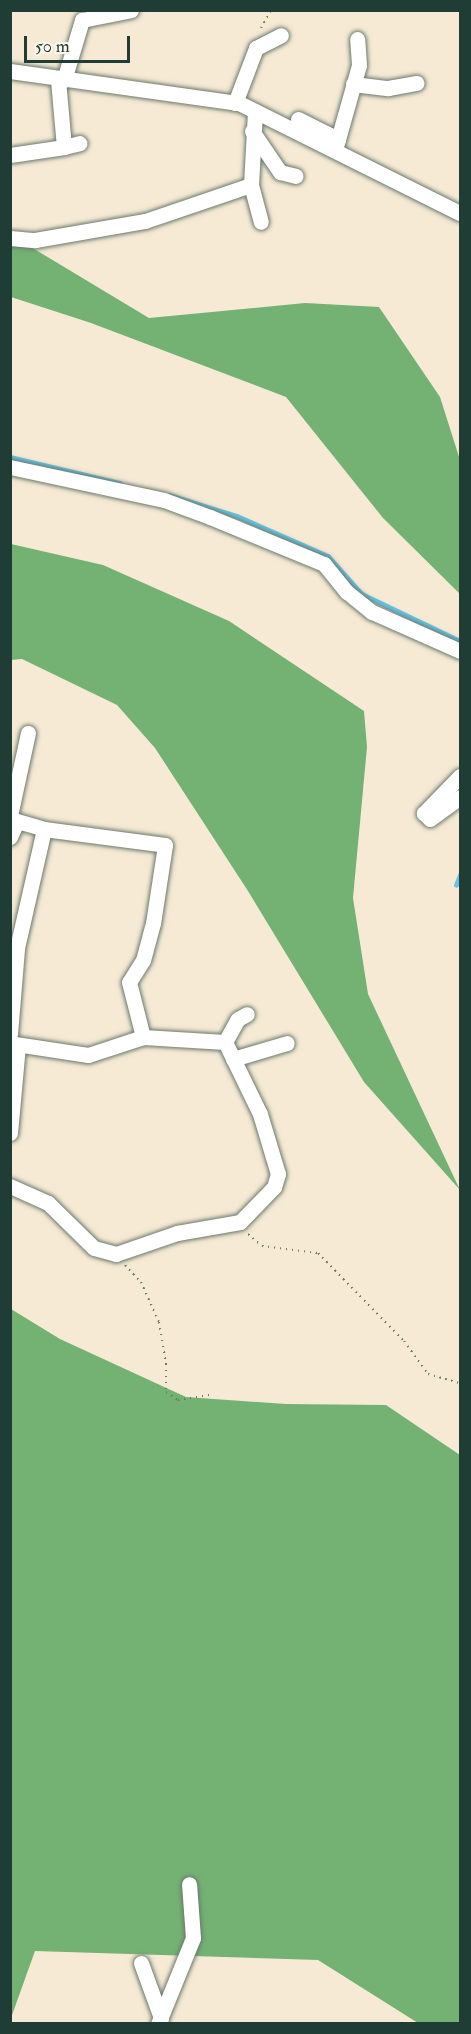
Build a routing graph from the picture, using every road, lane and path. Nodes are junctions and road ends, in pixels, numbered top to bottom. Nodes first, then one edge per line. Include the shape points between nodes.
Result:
1 (131, 10) edge
2 (82, 15) edge
3 (281, 35) dead end
4 (357, 39) dead end
5 (10, 71) edge
6 (61, 80) junction
7 (417, 82) dead end
8 (353, 84) junction
9 (235, 103) junction
10 (255, 111) junction
11 (298, 119) dead end
12 (252, 131) junction
13 (80, 143) dead end
14 (336, 145) junction
15 (64, 147) junction
16 (10, 155) edge
17 (296, 176) dead end
18 (251, 185) junction
19 (460, 212) edge
20 (261, 222) dead end
21 (10, 238) edge
22 (10, 467) edge
23 (460, 651) edge
24 (28, 733) dead end
25 (460, 777) edge
26 (460, 797) edge
27 (13, 819) edge
28 (44, 829) junction
29 (10, 837) edge
30 (247, 1014) dead end
31 (143, 1038) junction
32 (13, 1041) edge
33 (225, 1042) junction
34 (287, 1043) dead end
35 (233, 1059) junction
36 (10, 1133) edge
37 (10, 1186) edge
38 (240, 1222) junction
39 (116, 1254) junction
40 (460, 1383) edge
41 (211, 1395) dead end
42 (189, 1884) dead end
43 (141, 1963) dead end
44 (159, 2021) edge

1 - 2 street
2 - 6 street
3 - 9 street via 256,48
4 - 8 street via 359,65
5 - 6 street
6 - 9 street
6 - 15 street
7 - 8 street via 388,88
8 - 14 street
9 - 10 street
10 - 12 street
10 - 14 street
11 - 14 street
12 - 17 street via 280,172
12 - 18 street
13 - 15 street
14 - 19 street
15 - 16 street
18 - 20 street
18 - 21 street via 145,221 35,240
22 - 23 street via 164,500 210,517 324,564 347,592 372,612
24 - 27 street
25 - 26 street via 424,813 430,819
27 - 28 street
27 - 29 street
28 - 31 street via 165,845 153,923 143,960 129,982
28 - 32 street via 17,948
30 - 33 street via 238,1019
31 - 32 street via 88,1055
31 - 33 street
32 - 36 street
33 - 35 street
34 - 35 street
35 - 38 street via 260,1114 278,1174 274,1187
37 - 39 street via 48,1203 94,1248
38 - 39 street via 177,1233
38 - 40 path via 262,1246 318,1252 404,1341 428,1374
39 - 41 path via 141,1282 159,1322 166,1392 178,1400
42 - 44 street via 193,1938
43 - 44 street

